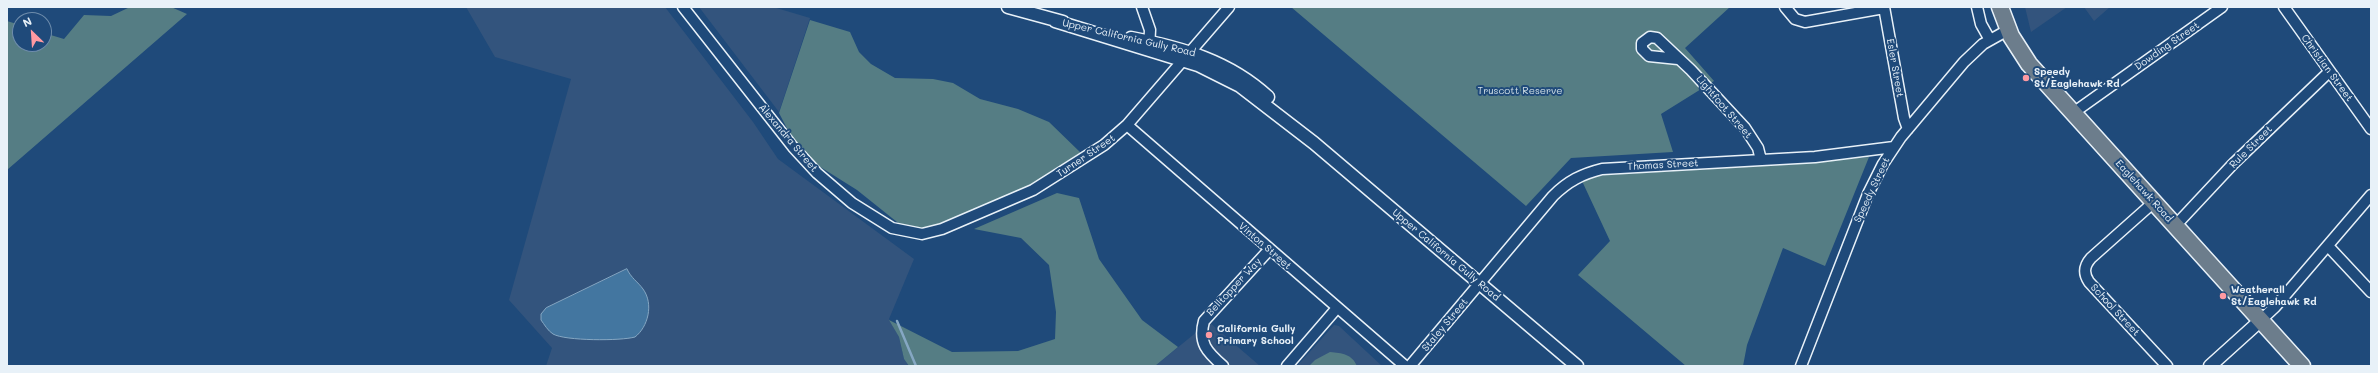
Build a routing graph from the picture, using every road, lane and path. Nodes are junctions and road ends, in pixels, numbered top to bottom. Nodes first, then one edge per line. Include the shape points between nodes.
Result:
1 (682, 7) edge
2 (1008, 7) edge
3 (1142, 7) edge
4 (1229, 7) edge
5 (1785, 7) edge
6 (1884, 7) edge
7 (1977, 7) edge
8 (2000, 7) edge
9 (2222, 7) edge
10 (2284, 7) edge
11 (2008, 30) junction
12 (1990, 40) junction
13 (1150, 46) junction
14 (1188, 56) junction
15 (1678, 60) dead end
16 (2329, 72) junction
17 (2073, 113) junction
18 (1127, 126) junction
19 (1908, 129) junction
20 (2371, 129) edge
21 (1894, 147) junction
22 (1761, 160) junction
23 (2371, 195) edge
24 (2154, 202) junction
25 (2175, 226) junction
26 (922, 234) joint
27 (2328, 246) junction
28 (1269, 250) junction
29 (1479, 283) junction
30 (2371, 292) edge
31 (1337, 308) junction
32 (2261, 320) junction
33 (1223, 366) edge
34 (1287, 366) edge
35 (1405, 366) edge
36 (1410, 366) edge
37 (1577, 366) edge
38 (1801, 366) edge
39 (2167, 366) edge
40 (2210, 366) edge
41 (2302, 366) edge

1 - 26 street, Alexandra Street via 793,147 817,173 852,203 886,225 899,231
2 - 13 street, Upper California Gully Road
3 - 13 street via 1150,30
4 - 14 street, Turner Street
5 - 6 street via 1795,19 1805,22
6 - 19 street, Esler Street
7 - 12 street via 1980,24
8 - 11 main road, Eaglehawk Road
9 - 17 street, Dowding Street
10 - 16 street, Christian Street
11 - 12 street, Speedy Street
11 - 17 main road, Eaglehawk Road via 2029,64
12 - 19 street, Speedy Street via 1964,62
13 - 14 street, Upper California Gully Road
14 - 18 street, Turner Street
14 - 29 street, Upper California Gully Road via 1227,67 1252,84 1314,143
15 - 22 street, Lightfoot Street via 1698,77 1745,128 1758,148
16 - 20 street, Christian Street
16 - 25 street, Rule Street via 2239,159
17 - 24 main road, Eaglehawk Road
18 - 26 street, Turner Street via 1104,145 1033,190 942,229
18 - 28 street, Vinton Street
19 - 21 street, Speedy Street
21 - 22 street, Thomas Street via 1833,155
21 - 38 street, Speedy Street via 1868,194
22 - 29 street, Thomas Street via 1602,169 1584,174 1569,181 1553,196
23 - 27 street
24 - 25 main road, Eaglehawk Road
24 - 39 street, School Street via 2091,258 2084,272 2089,282
25 - 32 main road, Eaglehawk Road
27 - 30 street
27 - 32 street via 2276,307
28 - 31 street, Vinton Street
28 - 33 street, Belltopper Way via 1204,321 1201,334 1203,345
29 - 36 street, Staley Street
29 - 37 street, Upper California Gully Road
31 - 34 street
31 - 35 street, Vinton Street
32 - 40 street
32 - 41 main road, Eaglehawk Road

